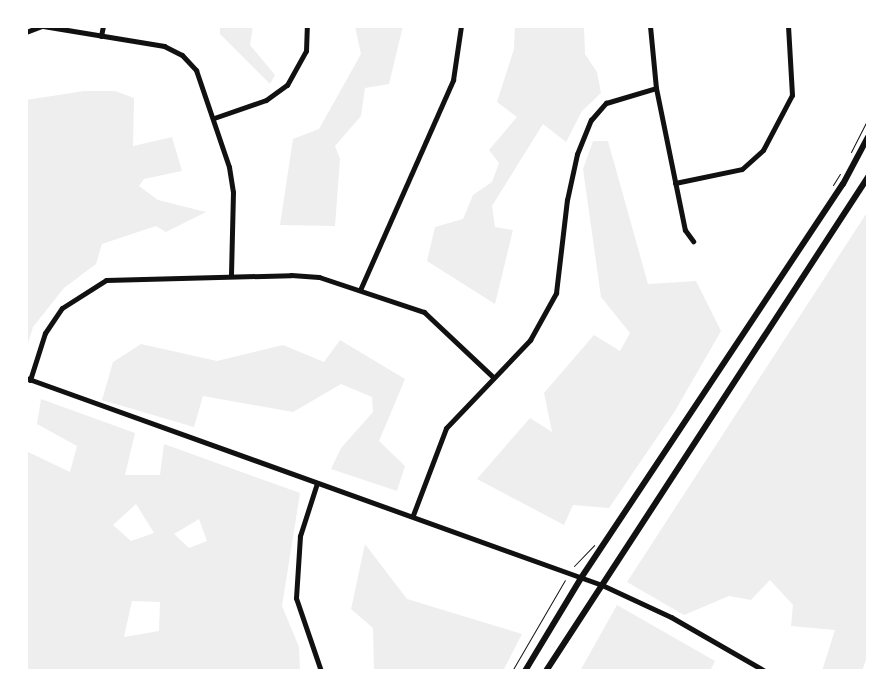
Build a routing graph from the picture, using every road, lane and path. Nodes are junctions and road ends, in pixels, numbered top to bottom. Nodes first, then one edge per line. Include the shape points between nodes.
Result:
1 (42, 26) edge
2 (103, 26) edge
3 (307, 26) edge
4 (461, 26) edge
5 (650, 26) edge
6 (788, 26) edge
7 (26, 32) edge
8 (101, 36) junction
9 (656, 88) junction
10 (214, 118) junction
11 (868, 136) edge
12 (868, 177) edge
13 (675, 183) junction
14 (692, 241) dead end
15 (231, 275) junction
16 (360, 290) junction
17 (493, 377) junction
18 (28, 379) edge
19 (316, 482) junction
20 (413, 515) junction
21 (598, 538) dead end
22 (574, 567) dead end
23 (581, 578) junction
24 (565, 580) dead end
25 (602, 585) junction
26 (562, 587) junction
27 (566, 587) dead end
28 (321, 671) edge
29 (512, 671) edge
30 (525, 671) edge
31 (546, 671) edge
32 (765, 671) edge

1 - 7 street
1 - 8 street
2 - 8 street
3 - 10 street via 306,51 287,85 266,100
4 - 16 street via 453,80 391,211
5 - 9 street
6 - 13 street via 792,95 763,150 742,169
8 - 10 street via 164,46 182,55 196,70
9 - 13 street
9 - 17 street via 606,103 591,120 577,154 567,200 556,293 530,340
10 - 15 street via 233,192
11 - 23 street via 844,184
12 - 25 street
13 - 14 street via 685,230
15 - 16 street via 306,275
15 - 18 street via 106,280 62,308 46,333
16 - 17 street via 424,312
17 - 20 street via 446,428
18 - 19 street
19 - 20 street
19 - 28 street via 300,536 296,598
20 - 23 street
21 - 22 path
23 - 25 street
23 - 30 street
24 - 26 path
25 - 31 street
25 - 32 street via 671,617
26 - 27 path
26 - 29 path

